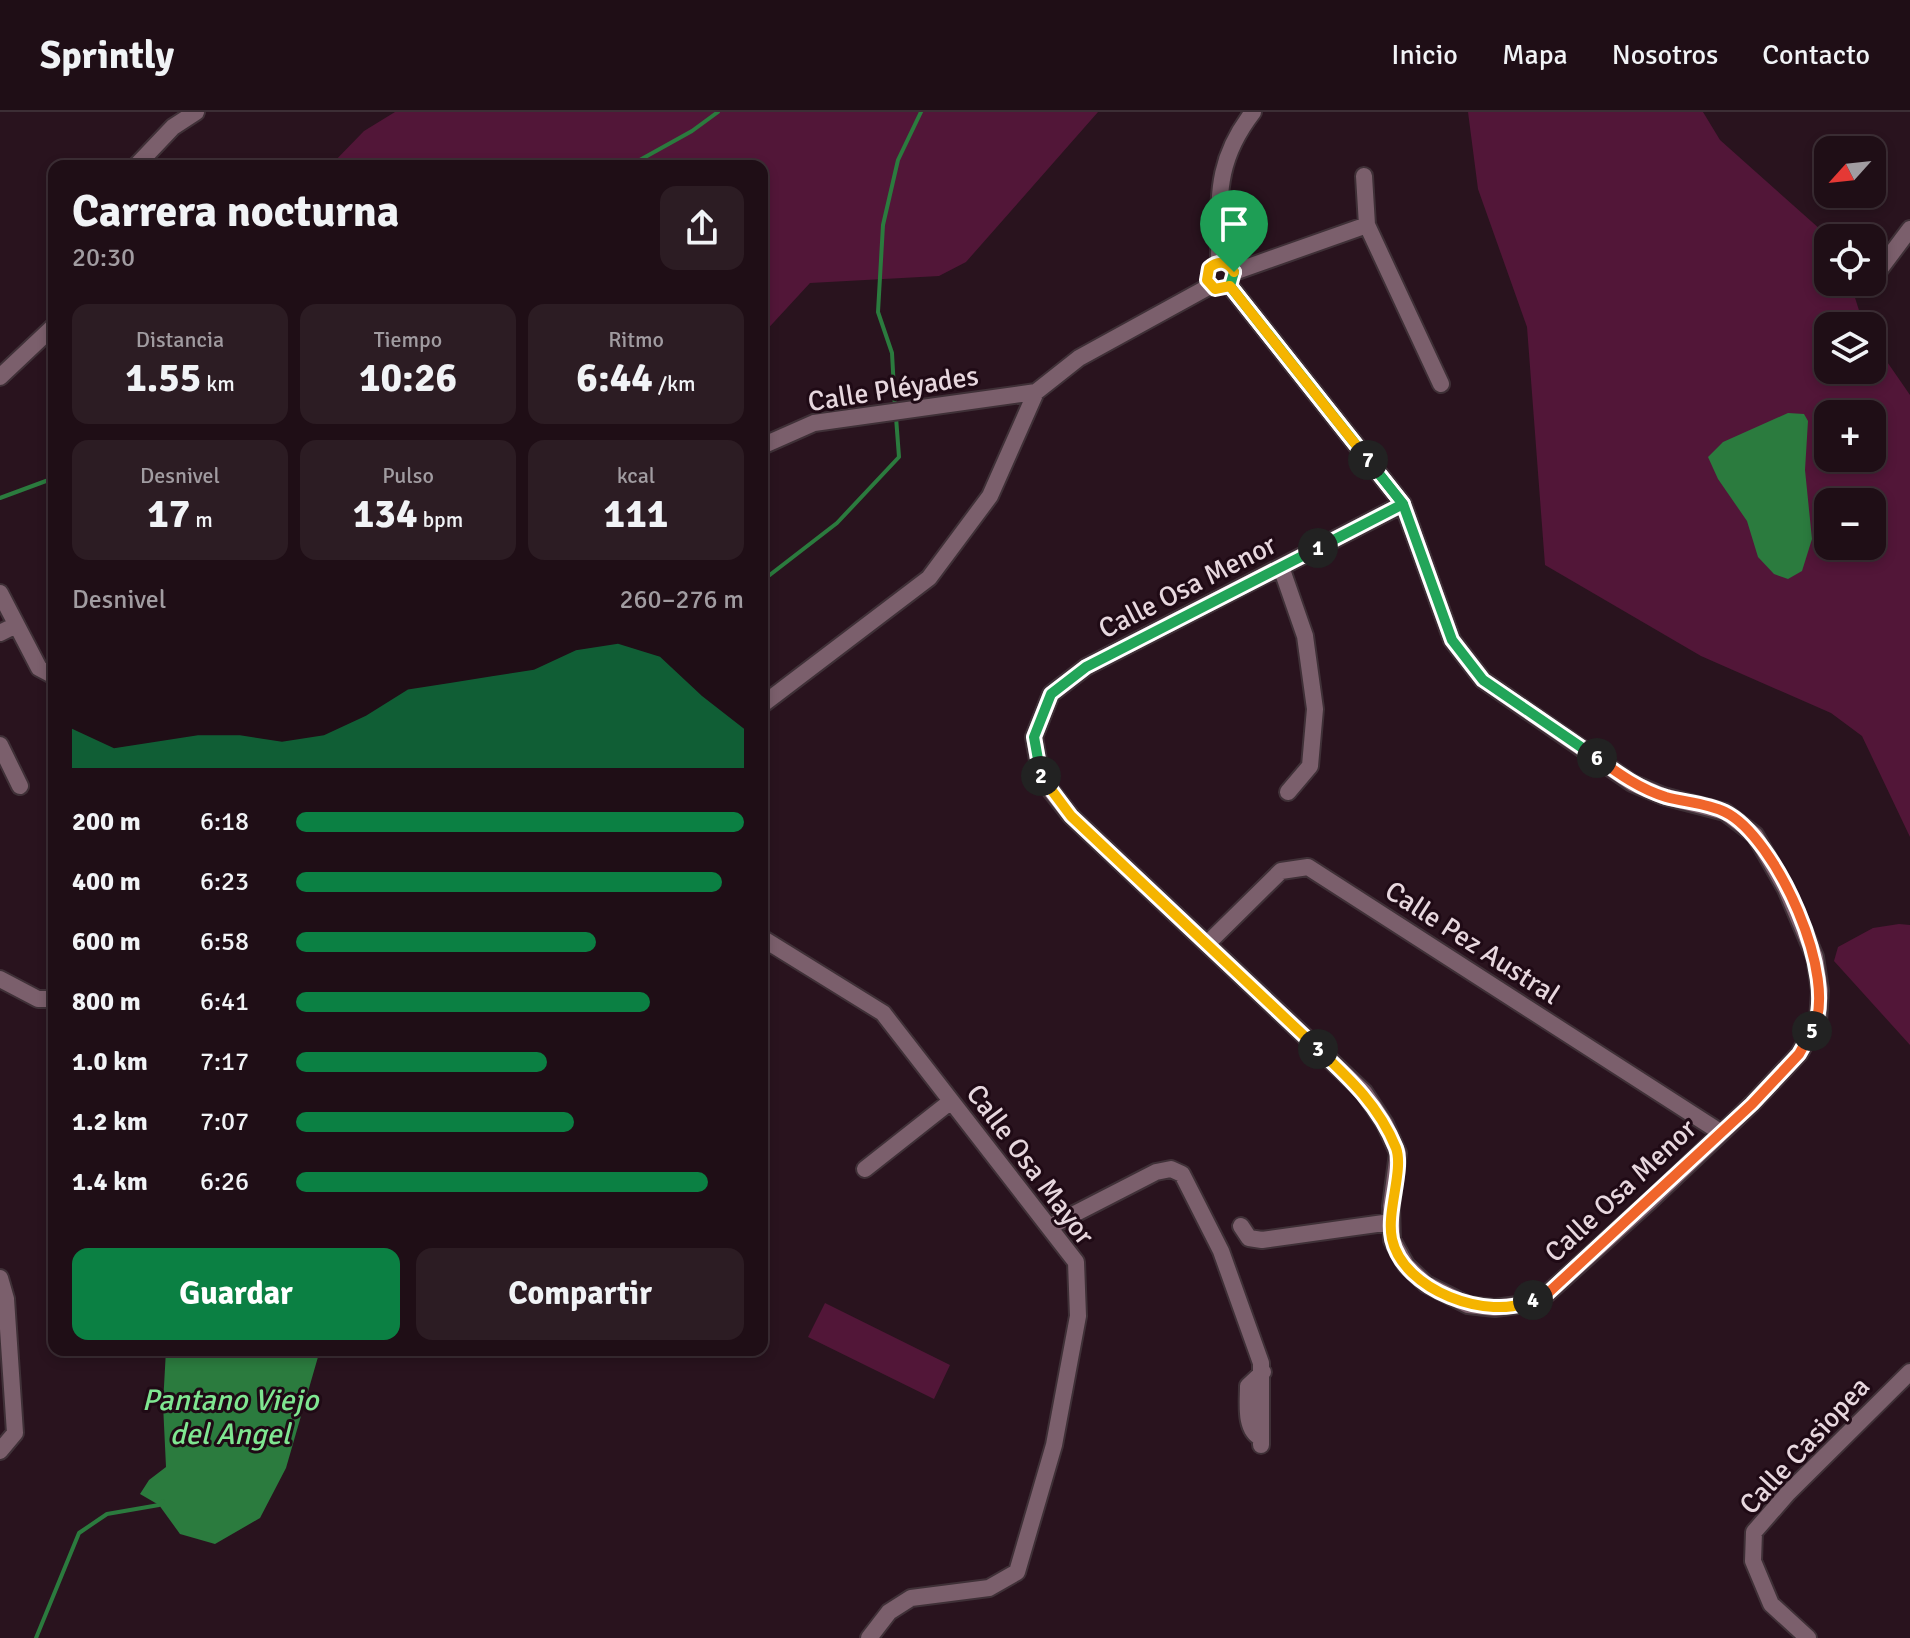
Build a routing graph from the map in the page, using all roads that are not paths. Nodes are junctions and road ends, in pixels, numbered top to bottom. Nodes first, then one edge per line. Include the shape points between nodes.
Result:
1 (196, 112) edge
2 (1253, 112) edge
3 (142, 160) edge
4 (1364, 176) dead end
5 (1367, 225) junction
6 (1910, 229) edge
7 (1886, 261) edge
8 (1219, 262) junction
9 (1232, 279) junction
10 (1210, 286) junction
11 (48, 332) edge
12 (0, 377) edge
13 (1441, 384) dead end
14 (1036, 392) junction
15 (768, 443) edge
16 (1403, 504) junction
17 (1281, 567) junction
18 (0, 593) edge
19 (16, 625) junction
20 (0, 633) edge
21 (48, 673) edge
22 (768, 700) edge
23 (0, 745) edge
24 (20, 786) dead end
25 (1288, 792) dead end
26 (768, 942) edge
27 (1207, 944) junction
28 (0, 979) edge
29 (48, 999) edge
30 (950, 1102) junction
31 (1720, 1132) junction
32 (865, 1169) dead end
33 (1391, 1222) junction
34 (1241, 1226) dead end
35 (1049, 1227) junction
36 (0, 1278) edge
37 (1910, 1372) edge
38 (1261, 1442) dead end
39 (0, 1451) edge
40 (869, 1638) edge
41 (1808, 1638) edge

1 - 3 street
2 - 8 street via 1234,137 1220,178
4 - 5 street
5 - 9 street
5 - 13 street
6 - 7 street
8 - 9 street via 1226,263
8 - 10 street via 1209,268
9 - 10 street via 1220,290
9 - 16 street, Calle Osa Menor
10 - 14 street via 1079,358
11 - 12 street
14 - 15 street, Calle Pléyades via 814,423
14 - 22 street via 990,496 929,578
16 - 17 street, Calle Osa Menor
16 - 31 street, Calle Osa Menor via 1452,640 1483,680 1632,783 1725,812 1755,835 1786,889 1815,957 1818,1021 1799,1054
17 - 25 street via 1305,636 1315,709 1310,766
17 - 27 street, Calle Osa Menor via 1086,667 1051,694 1034,737 1041,778 1071,816
18 - 19 street
19 - 20 street
19 - 21 street via 39,668
23 - 24 street
26 - 30 street, Calle Osa Mayor via 883,1013
27 - 31 street, Calle Pez Austral via 1281,871 1308,867
27 - 33 street, Calle Osa Menor via 1364,1092 1378,1113 1398,1153
28 - 29 street
30 - 32 street
30 - 35 street, Calle Osa Mayor
31 - 33 street, Calle Osa Menor via 1548,1293 1525,1304 1468,1305 1426,1284 1406,1265 1392,1240
33 - 34 street via 1262,1240 1249,1238
35 - 38 street via 1156,1172 1171,1169 1182,1174 1221,1251 1263,1372
35 - 40 street, Calle Osa Mayor via 1076,1262 1078,1316 1054,1445 1017,1572 989,1588 911,1598 889,1612
36 - 39 street via 15,1433
37 - 41 street, Calle Casiopea via 1754,1532 1753,1561 1771,1604

